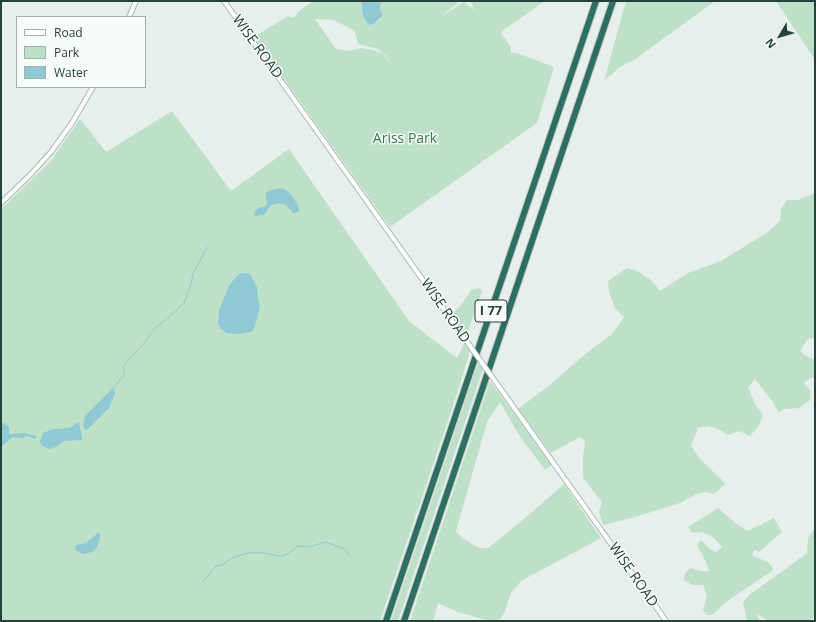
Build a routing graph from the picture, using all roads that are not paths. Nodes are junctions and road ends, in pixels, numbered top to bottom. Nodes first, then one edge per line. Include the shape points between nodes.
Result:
1 (136, 1) edge
2 (224, 1) edge
3 (596, 1) edge
4 (613, 1) edge
5 (128, 16) edge
6 (92, 88) edge
7 (1, 203) edge
8 (386, 621) edge
9 (404, 621) edge
10 (666, 621) edge

1 - 5 street
2 - 10 street, WISE ROAD, bridge
3 - 8 highway, I 77
4 - 9 highway, I 77
6 - 7 street via 51,152

